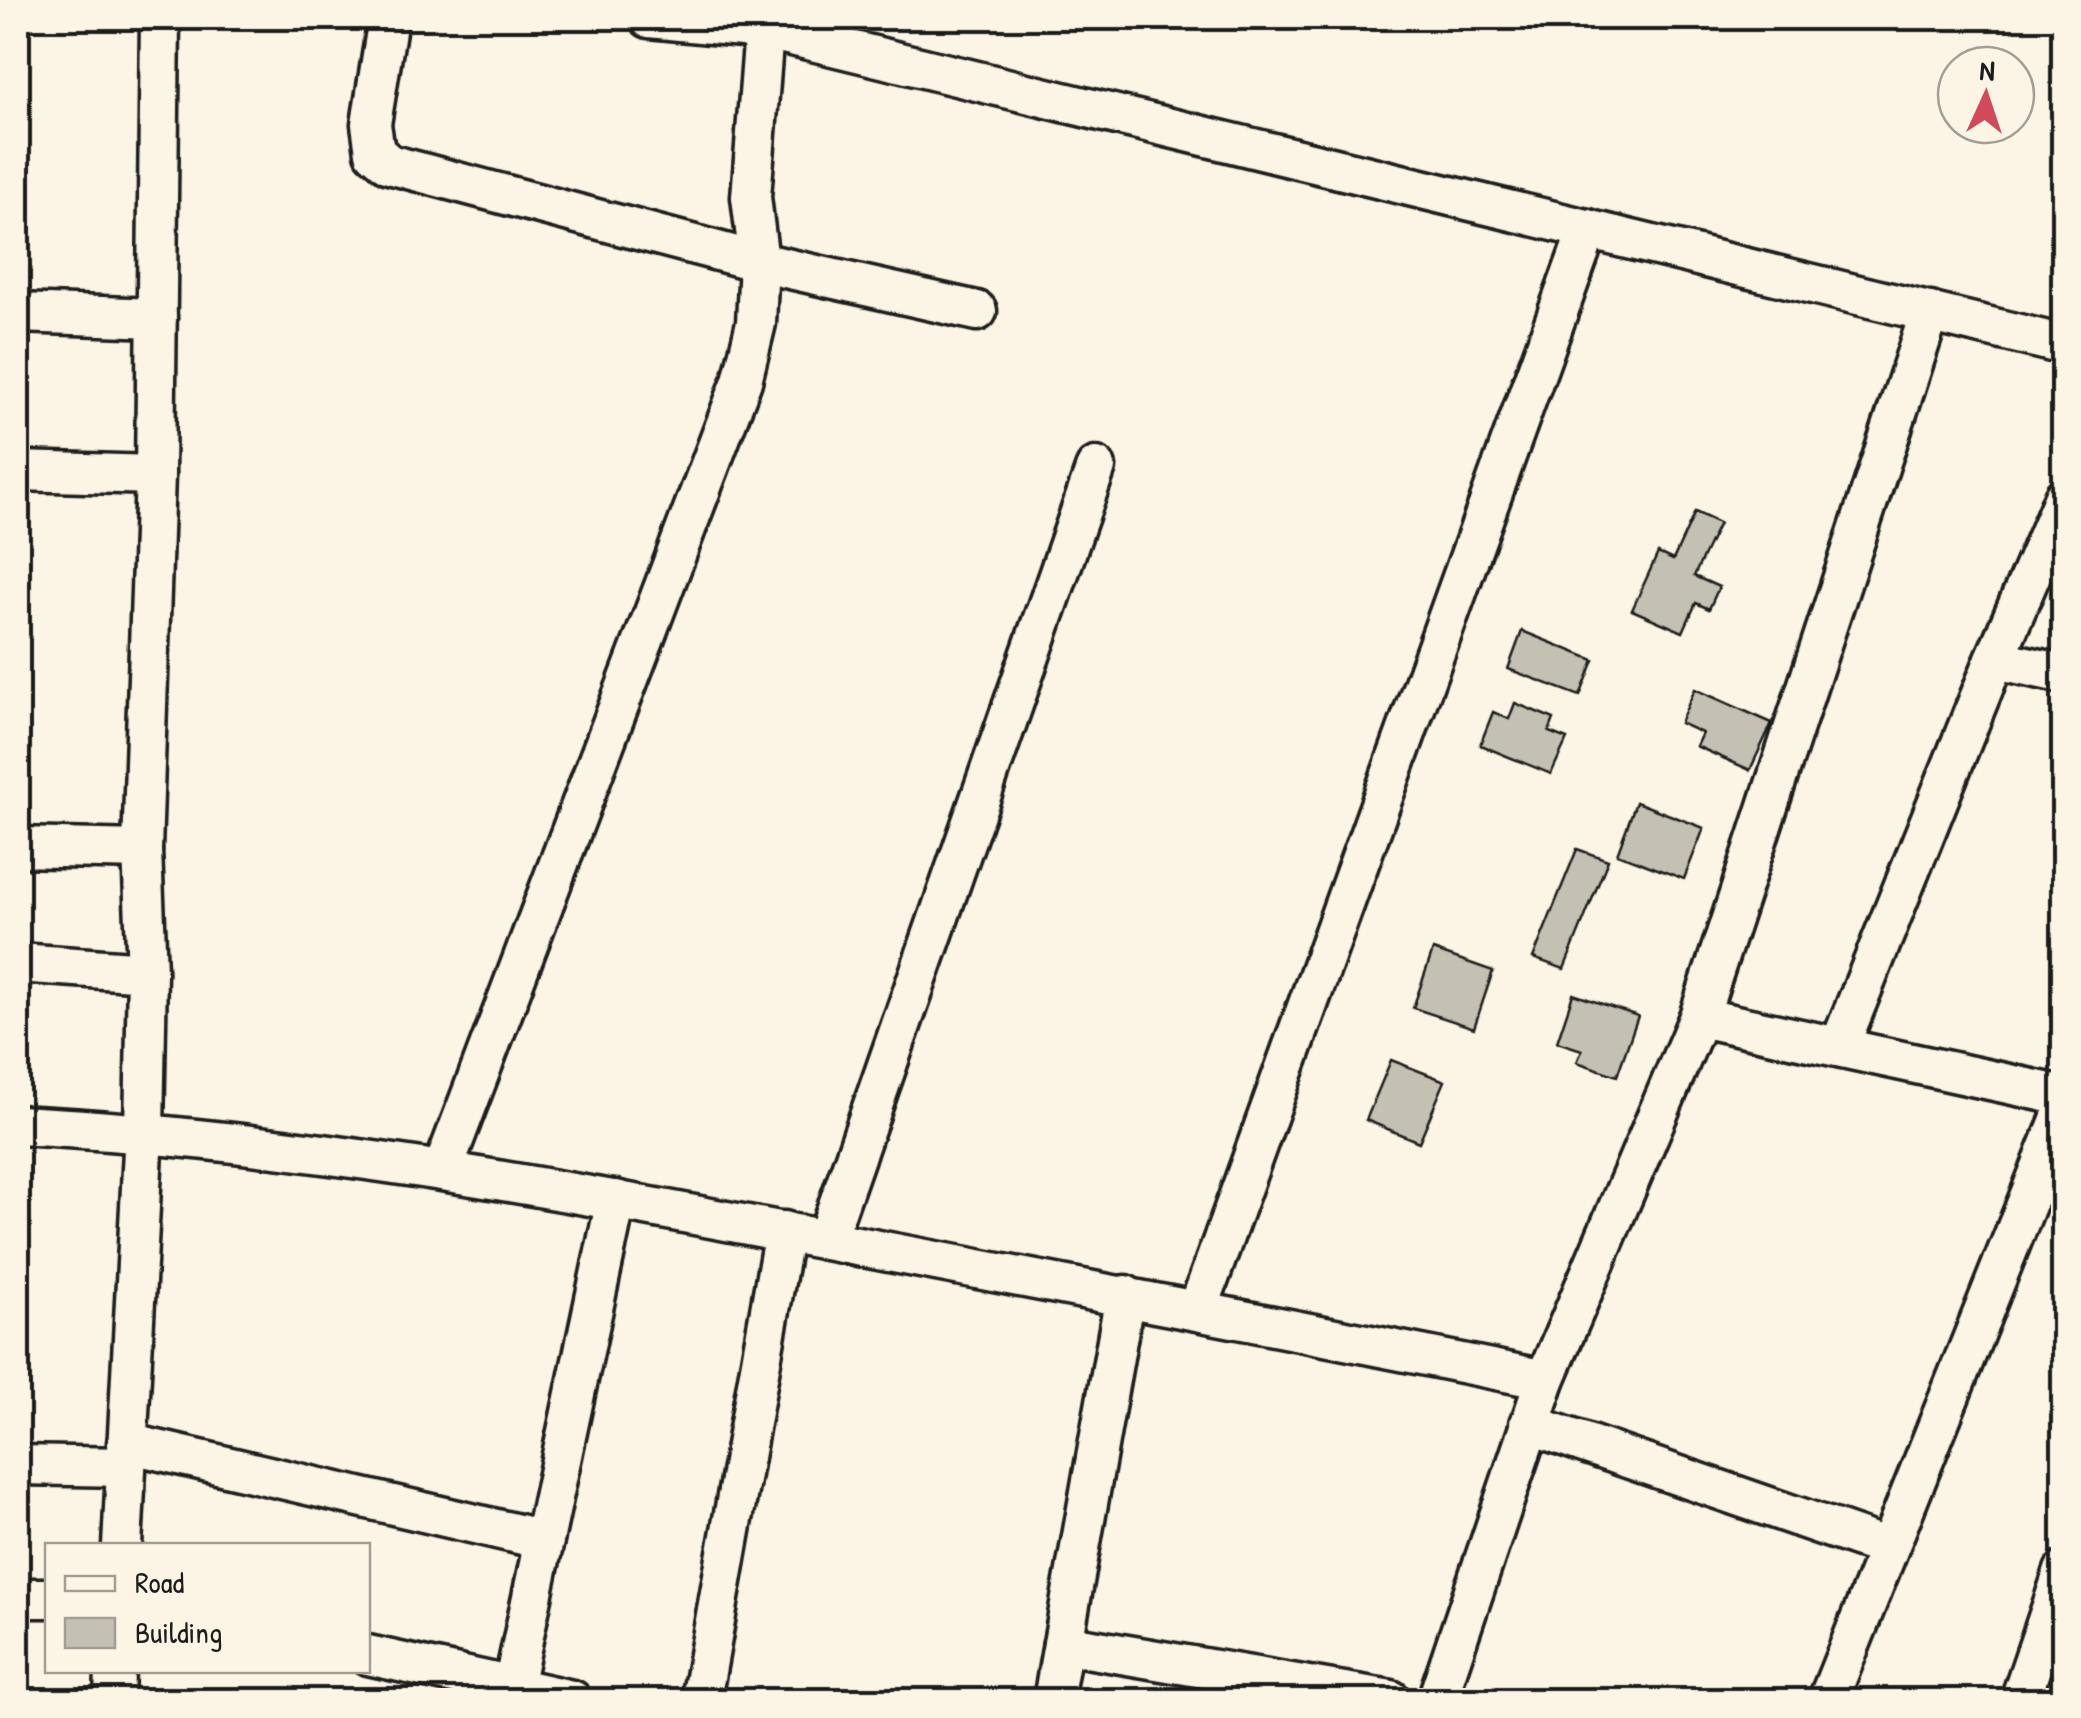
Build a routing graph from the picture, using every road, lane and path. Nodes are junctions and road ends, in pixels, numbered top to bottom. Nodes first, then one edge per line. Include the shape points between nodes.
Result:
1 (160, 18) edge
2 (388, 18) edge
3 (648, 18) edge
4 (764, 23) edge
5 (1588, 230) junction
6 (759, 262) junction
7 (977, 311) dead end
8 (1930, 312) junction
9 (18, 313) edge
10 (157, 318) junction
11 (2064, 345) edge
12 (1096, 467) dead end
13 (18, 472) edge
14 (155, 475) junction
15 (2064, 498) edge
16 (1995, 659) junction
17 (2064, 674) edge
18 (18, 847) edge
19 (142, 850) junction
20 (18, 963) edge
21 (148, 972) junction
22 (1700, 1017) junction
23 (1839, 1047) junction
24 (2064, 1096) edge
25 (2064, 1110) edge
26 (18, 1125) edge
27 (144, 1132) junction
28 (443, 1169) junction
29 (616, 1200) junction
30 (784, 1231) junction
31 (826, 1240) junction
32 (1125, 1295) junction
33 (1198, 1309) junction
34 (1545, 1380) junction
35 (1528, 1424) junction
36 (127, 1455) junction
37 (18, 1464) edge
38 (544, 1540) junction
39 (122, 1543) edge
40 (1888, 1548) junction
41 (2064, 1571) edge
42 (18, 1598) edge
43 (45, 1598) edge
44 (1063, 1644) junction
45 (370, 1654) edge
46 (115, 1673) edge
47 (513, 1687) junction
48 (114, 1700) edge
49 (572, 1700) edge
50 (701, 1700) edge
51 (1053, 1700) edge
52 (1391, 1700) edge
53 (1438, 1700) edge
54 (1828, 1700) edge
55 (2020, 1700) edge

1 - 10 street
2 - 6 street via 371,124 375,152 389,164
3 - 4 street
4 - 5 street
4 - 6 street via 751,196
5 - 8 street
5 - 33 street
6 - 7 street
6 - 28 street via 756,323 742,380
8 - 11 street
8 - 22 street
9 - 10 street
10 - 14 street
12 - 31 street
13 - 14 street
14 - 19 street
15 - 16 street
16 - 17 street
16 - 23 street
18 - 19 street
19 - 21 street
20 - 21 street
21 - 27 street
22 - 23 street
22 - 34 street
23 - 24 street
25 - 40 street
26 - 27 street
27 - 28 street
27 - 36 street
28 - 29 street
29 - 30 street
29 - 38 street
30 - 31 street
30 - 50 street
31 - 32 street
32 - 33 street
32 - 44 street
33 - 34 street
34 - 35 street
35 - 40 street
35 - 53 street
36 - 37 street
36 - 38 street
36 - 39 street
38 - 47 street
40 - 54 street
41 - 55 street
42 - 43 street
44 - 51 street
44 - 52 street
45 - 47 street
46 - 48 street
47 - 49 street

